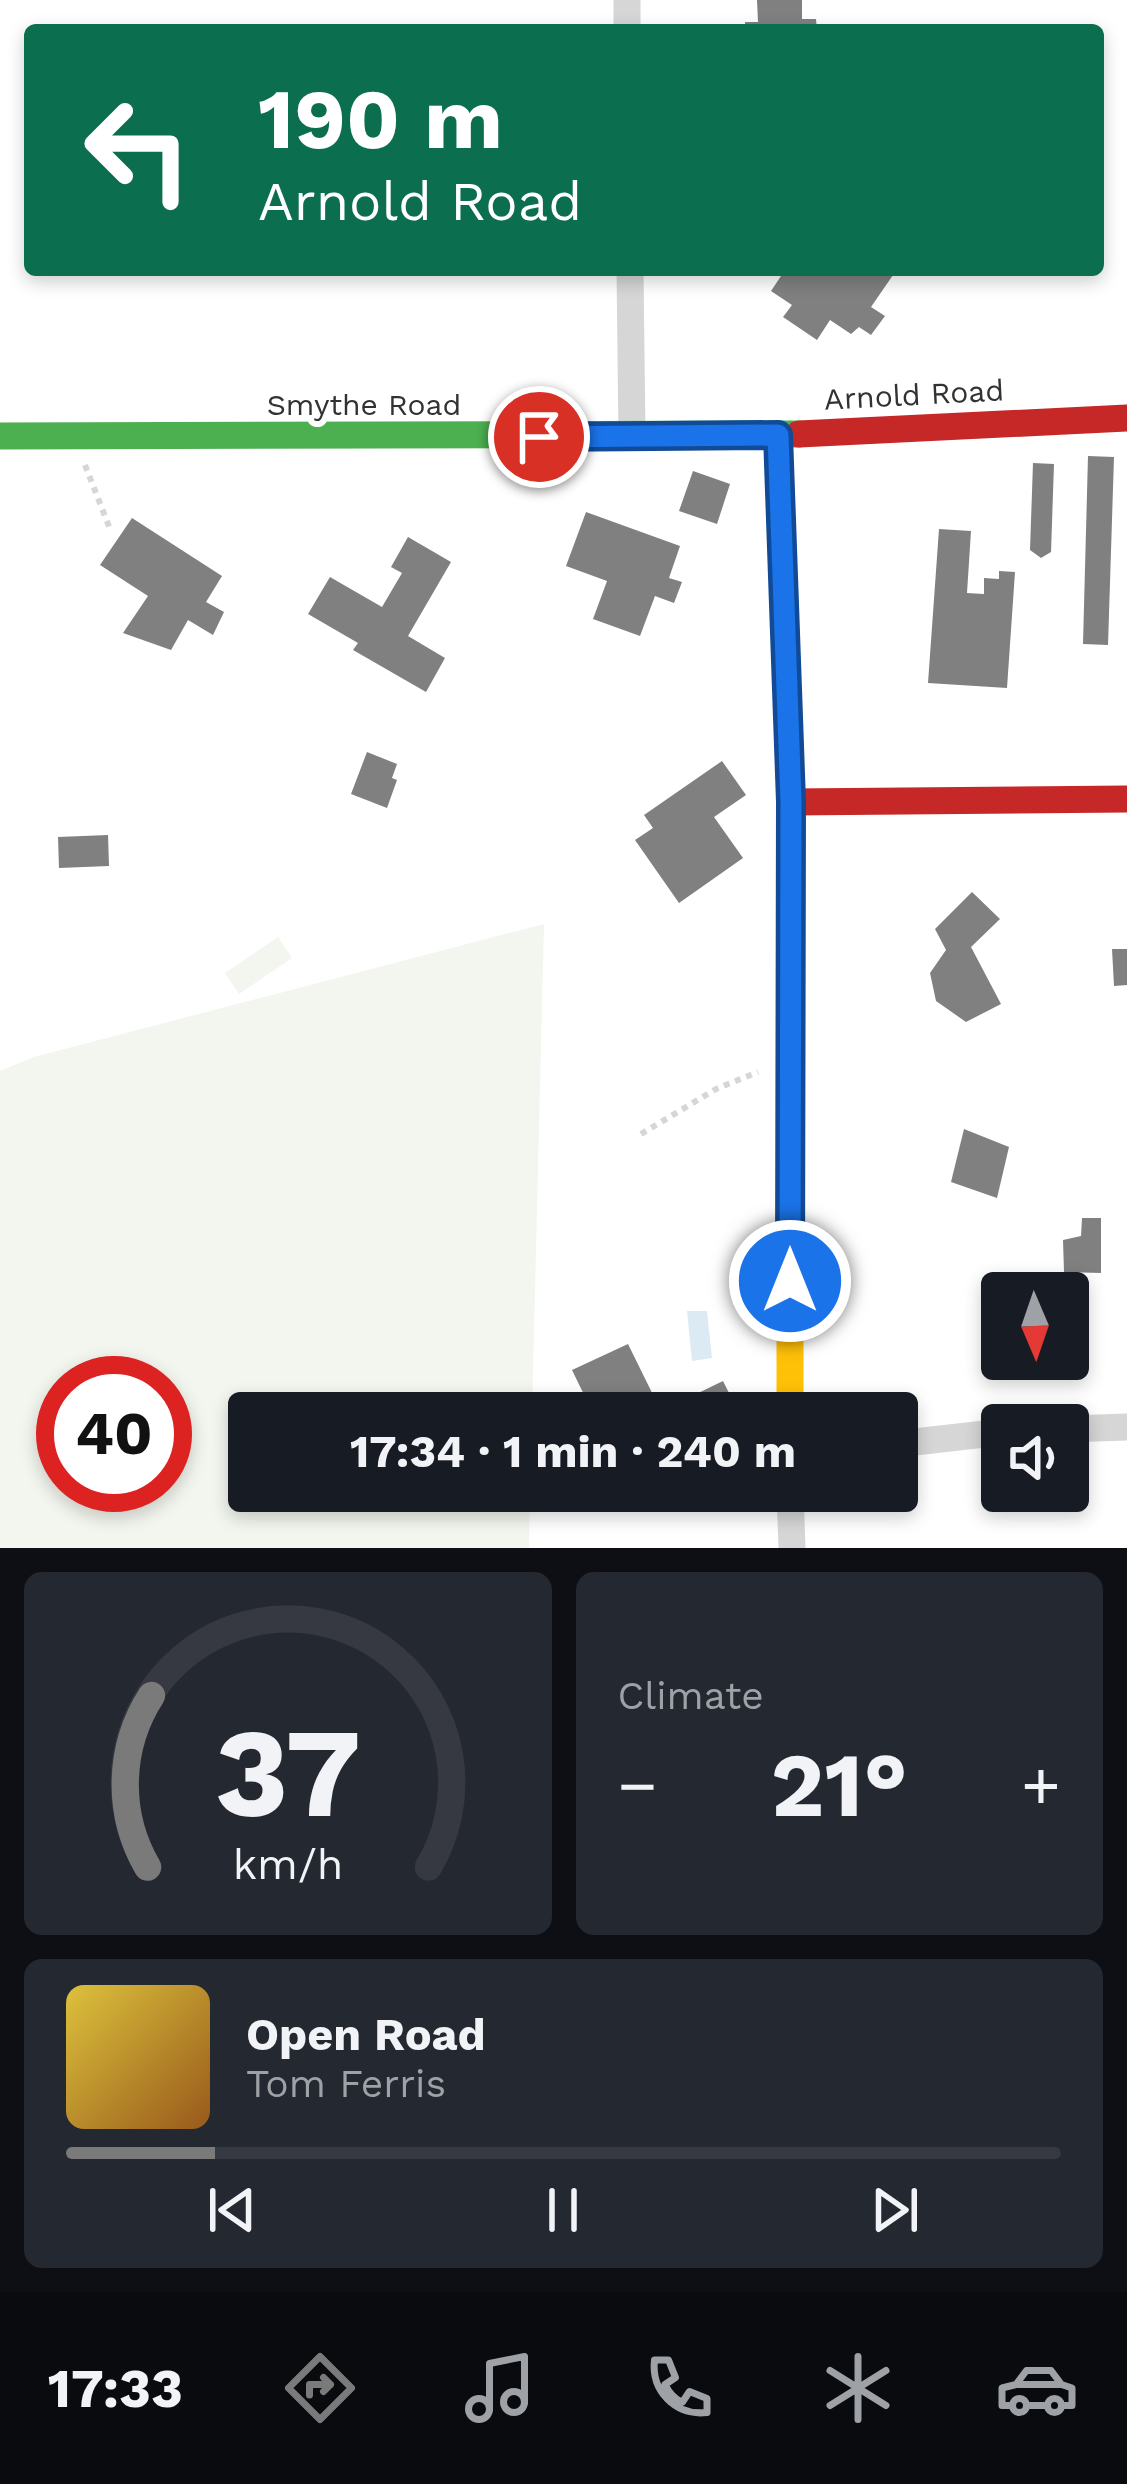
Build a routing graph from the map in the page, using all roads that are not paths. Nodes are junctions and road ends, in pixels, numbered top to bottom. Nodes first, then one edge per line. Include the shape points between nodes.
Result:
1 (630, 276) edge
2 (1127, 418) edge
3 (778, 435) junction
4 (0, 436) edge
5 (632, 437) junction
6 (1127, 799) edge
7 (791, 802) junction
8 (790, 1392) edge
9 (1127, 1427) edge
10 (1089, 1428) edge
11 (981, 1434) edge
12 (918, 1442) edge
13 (791, 1512) edge
14 (793, 1548) edge

1 - 5 street
2 - 3 street, Arnold Road
3 - 5 street, Arnold Road
3 - 7 street
4 - 5 street, Smythe Road
6 - 7 street
7 - 8 street
9 - 10 street
11 - 12 street
13 - 14 street

